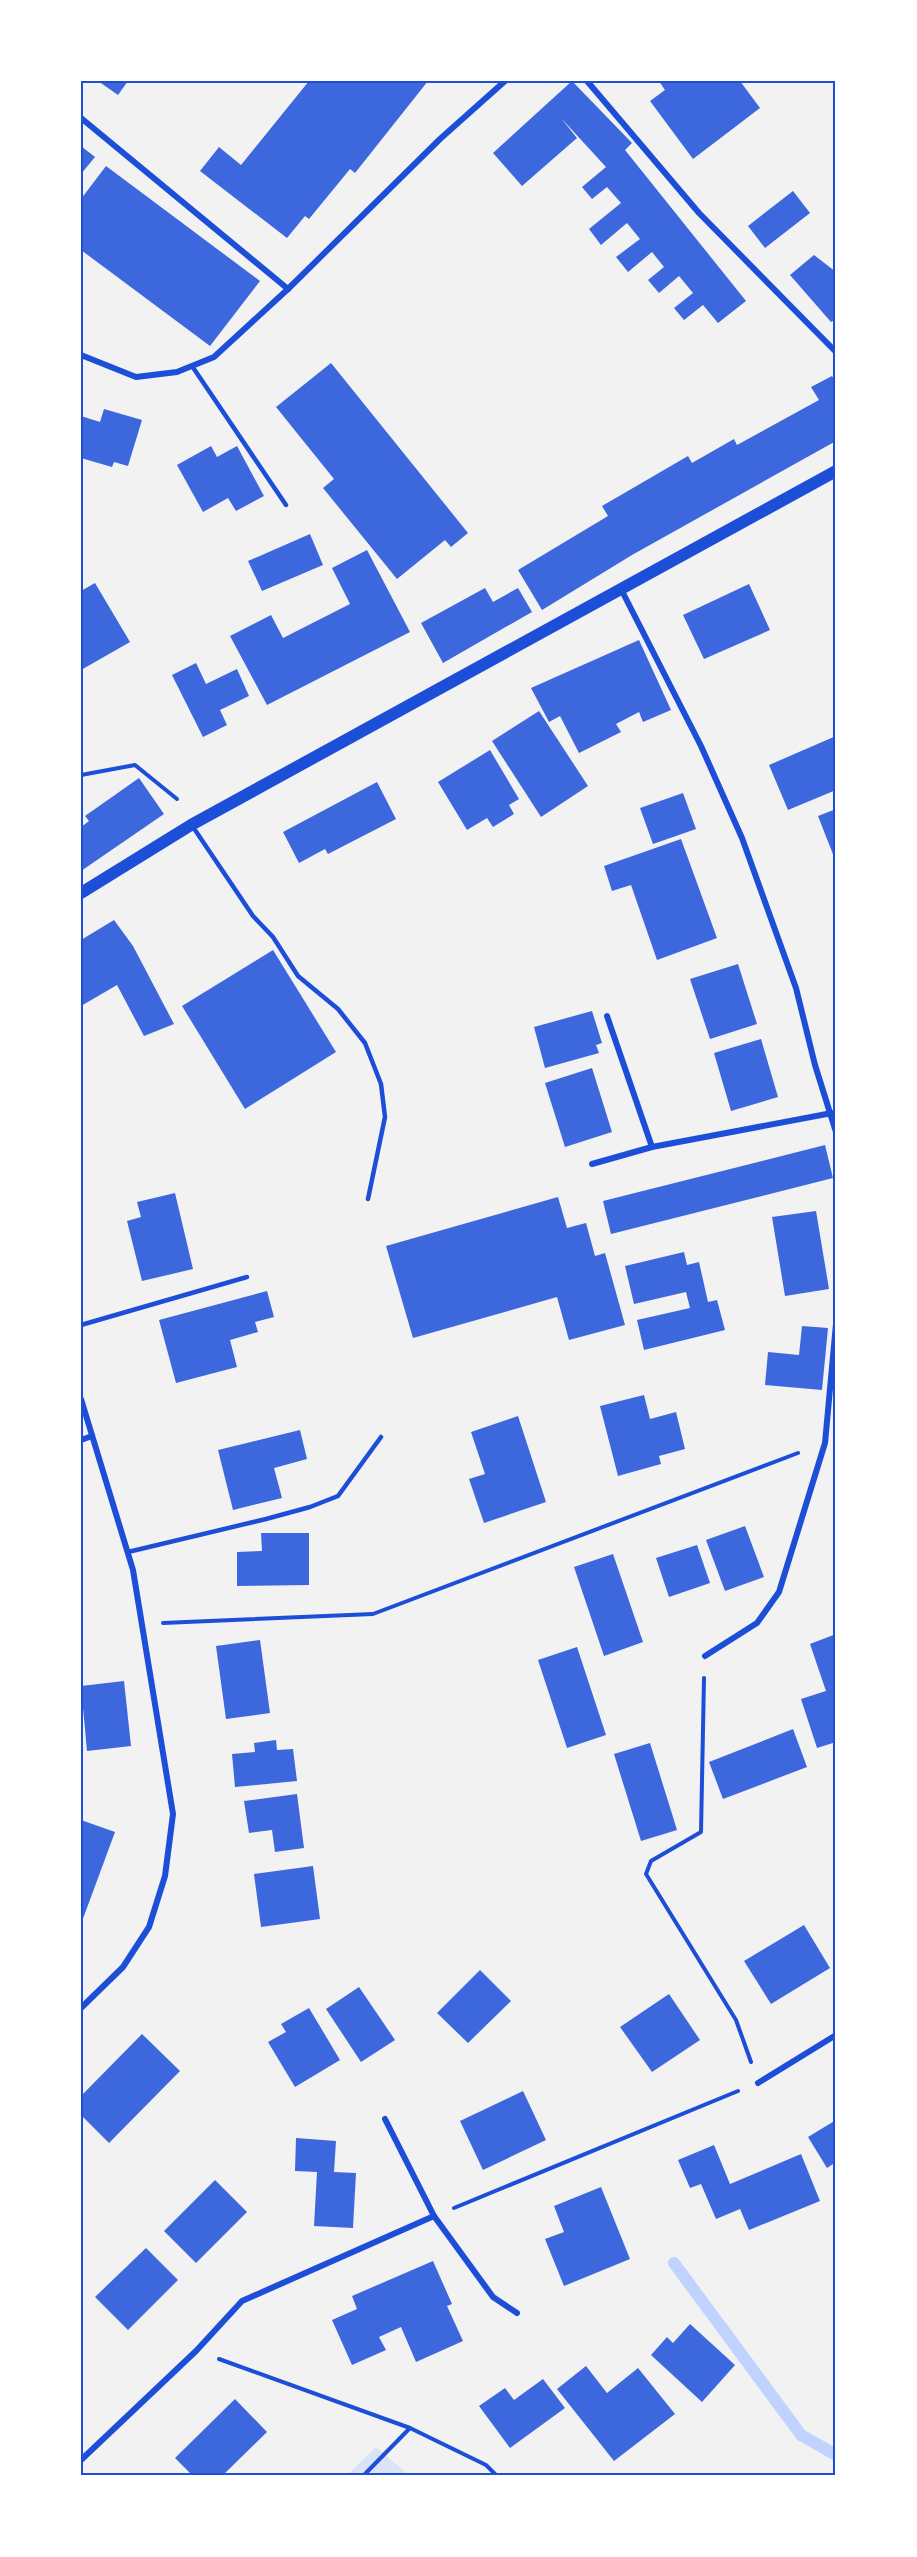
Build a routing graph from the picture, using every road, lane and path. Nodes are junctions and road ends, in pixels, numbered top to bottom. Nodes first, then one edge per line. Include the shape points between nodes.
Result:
1 (505, 81) edge
2 (587, 81) edge
3 (81, 117) edge
4 (288, 289) junction
5 (836, 352) edge
6 (81, 355) edge
7 (192, 366) junction
8 (836, 471) edge
9 (286, 505) dead end
10 (622, 591) junction
11 (81, 775) edge
12 (177, 799) dead end
13 (191, 825) junction
14 (81, 893) edge
15 (606, 1016) dead end
16 (834, 1112) edge
17 (836, 1132) edge
18 (652, 1148) junction
19 (592, 1164) dead end
20 (368, 1198) dead end
21 (247, 1277) dead end
22 (836, 1324) edge
23 (81, 1325) edge
24 (81, 1399) edge
25 (92, 1436) junction
26 (381, 1437) dead end
27 (81, 1440) edge
28 (825, 1443) junction
29 (128, 1552) junction
30 (142, 1623) junction
31 (705, 1656) joint
32 (81, 2008) edge
33 (836, 2035) edge
34 (758, 2083) junction
35 (385, 2119) dead end
36 (434, 2216) junction
37 (517, 2313) dead end
38 (196, 2351) junction
39 (410, 2428) junction
40 (81, 2460) edge
41 (363, 2476) edge
42 (498, 2476) edge

1 - 4 street via 440,139
2 - 5 street via 699,213
3 - 4 street
4 - 7 street via 214,357
6 - 7 street via 136,377
7 - 9 lane
8 - 10 main road
10 - 13 main road
10 - 16 street via 742,838 796,988 815,1065
11 - 12 path via 135,765
13 - 14 main road
13 - 20 lane via 298,976 338,1010 365,1043 381,1084 385,1117
15 - 18 street
16 - 17 street
16 - 18 street
18 - 19 street
21 - 23 lane
22 - 28 street
24 - 25 street
25 - 27 street
25 - 29 street
26 - 29 lane via 338,1496 310,1508
28 - 30 path via 374,1614
28 - 31 street via 779,1592 757,1623
29 - 30 street
30 - 32 street via 172,1814 165,1876 149,1927 123,1967
31 - 34 path via 701,1832 651,1861 646,1874 736,2020
33 - 34 street
34 - 36 path
35 - 36 street
36 - 37 street via 493,2297
36 - 38 street via 242,2301
38 - 39 path
38 - 40 street
39 - 41 path
39 - 42 path via 486,2465

